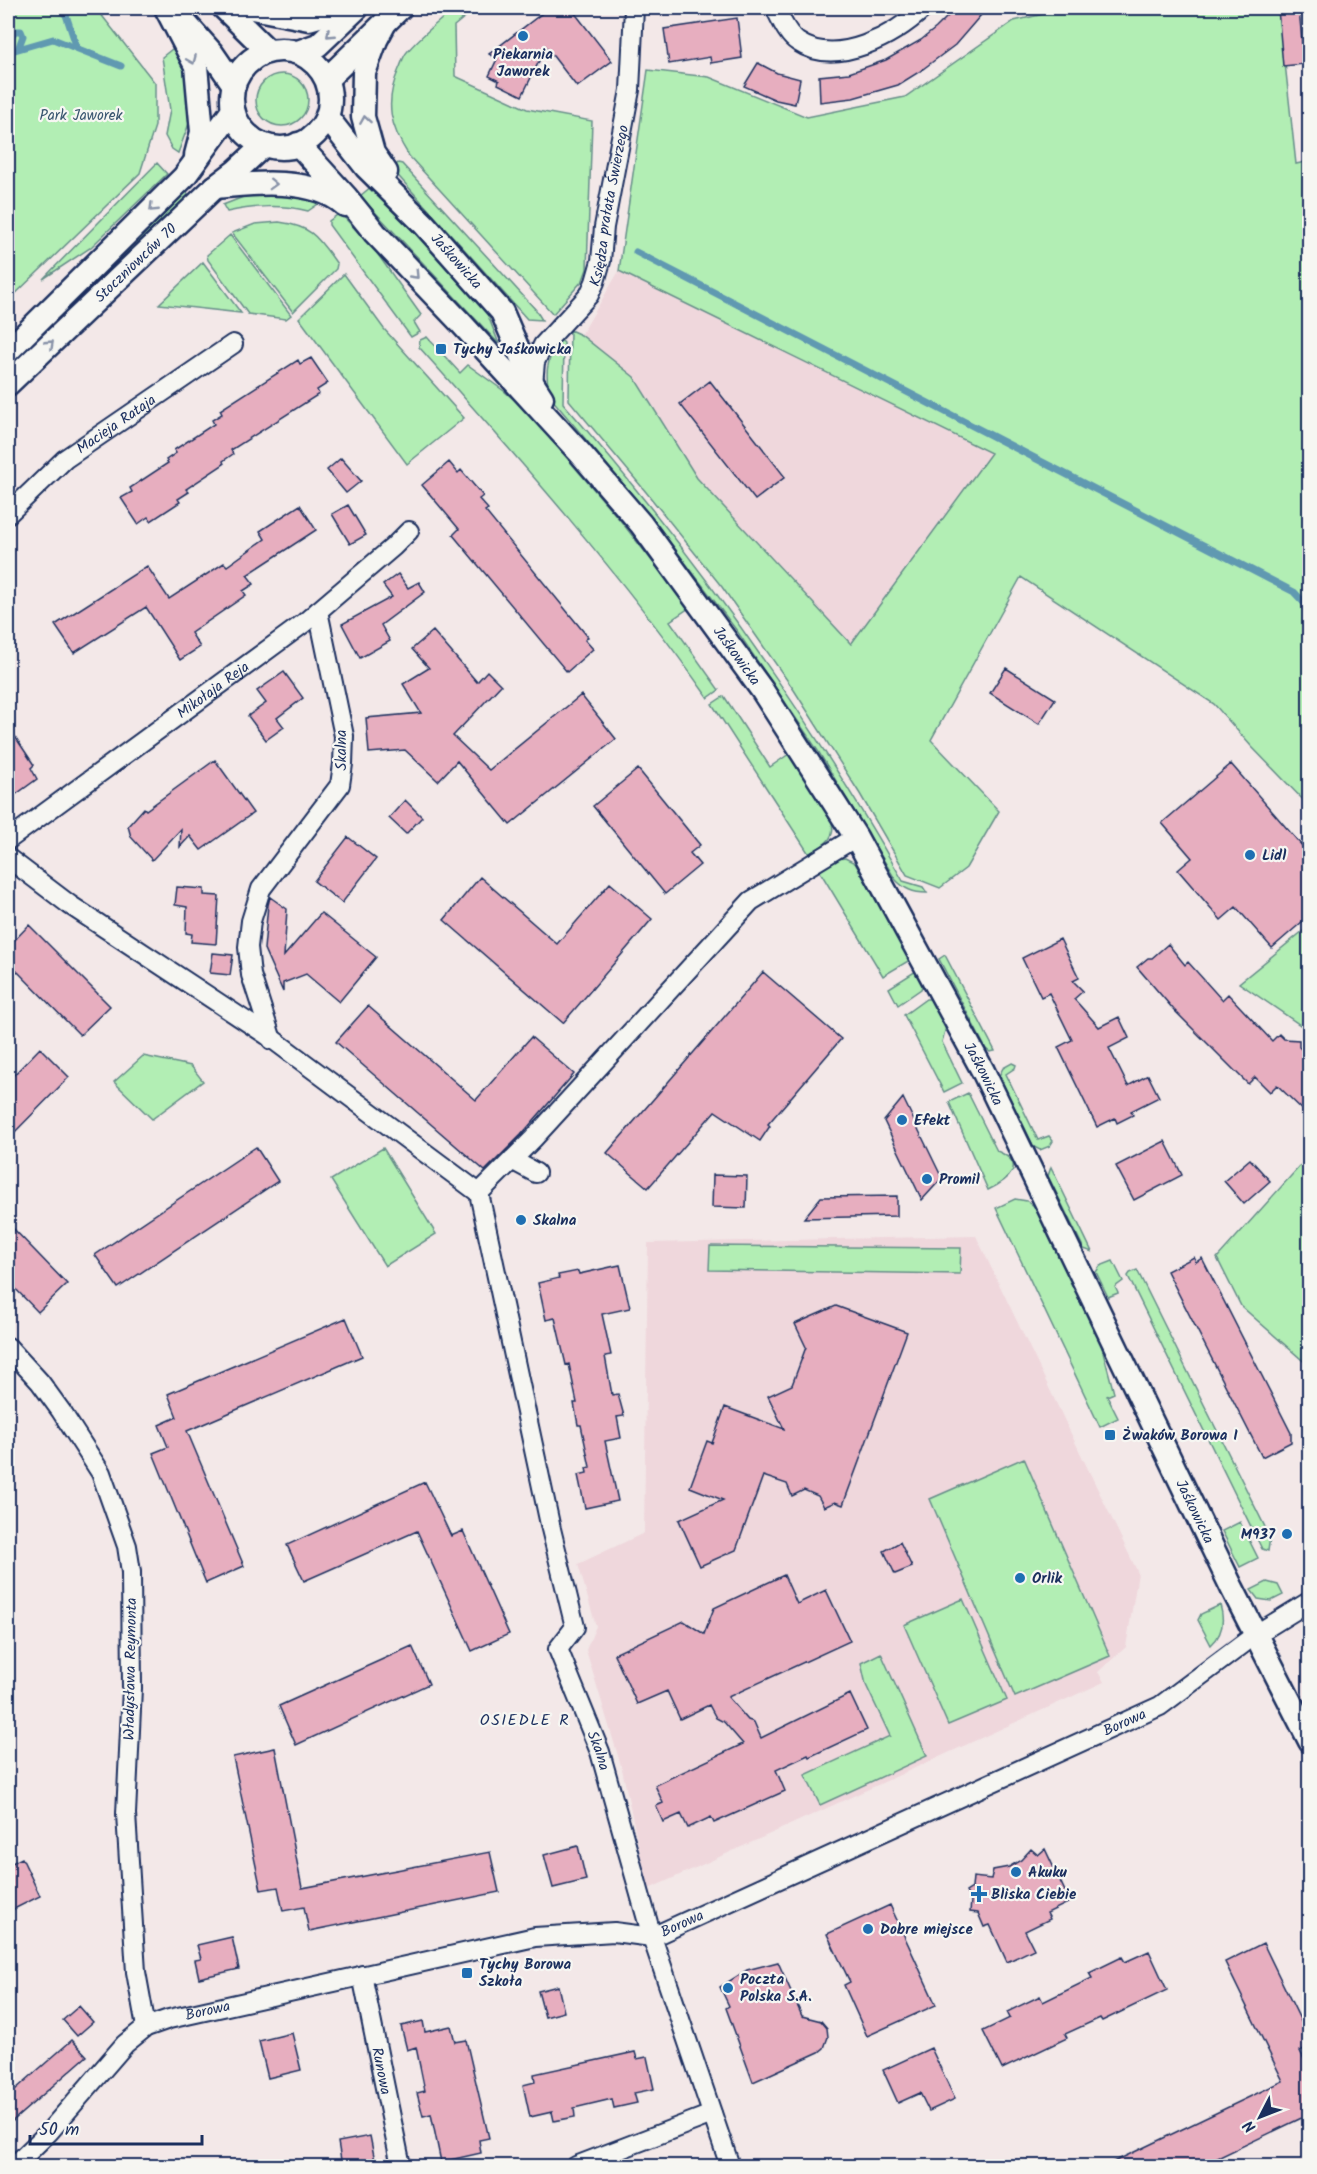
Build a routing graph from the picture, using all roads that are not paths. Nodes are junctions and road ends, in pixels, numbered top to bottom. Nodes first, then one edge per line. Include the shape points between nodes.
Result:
1 (169, 8) edge
2 (224, 8) edge
3 (252, 8) edge
4 (347, 8) edge
5 (357, 8) edge
6 (634, 8) edge
7 (775, 8) edge
8 (924, 8) edge
9 (393, 14) edge
10 (268, 51) junction
11 (298, 52) junction
12 (327, 79) junction
13 (234, 85) junction
14 (233, 110) junction
15 (327, 117) junction
16 (298, 144) junction
17 (264, 145) junction
18 (193, 165) junction
19 (215, 187) junction
20 (424, 224) junction
21 (375, 233) junction
22 (233, 345) dead end
23 (8, 351) edge
24 (8, 384) edge
25 (533, 384) junction
26 (580, 453) junction
27 (8, 514) edge
28 (409, 531) dead end
29 (318, 611) junction
30 (856, 837) junction
31 (8, 840) edge
32 (8, 858) edge
33 (272, 1040) junction
34 (512, 1160) junction
35 (536, 1173) dead end
36 (479, 1193) junction
37 (8, 1347) edge
38 (1310, 1601) edge
39 (1255, 1635) junction
40 (1310, 1741) edge
41 (652, 1937) junction
42 (362, 1975) junction
43 (146, 2027) junction
44 (712, 2114) junction
45 (14, 2166) edge
46 (400, 2166) edge
47 (576, 2166) edge
48 (730, 2166) edge

1 - 13 street via 212,53
1 -> 18 street via 196,66 202,132
2 - 10 street
3 - 4 street via 309,19
5 -> 11 street via 318,45
6 - 25 street, Księdza prałata Świerzego via 627,108 598,271 589,295 543,345 535,363
7 - 8 street via 796,42 822,51 848,50 867,43
9 - 12 street
20 -> 9 street via 373,153 363,117 364,74 376,40
10 - 11 street
10 - 13 street via 241,70
11 - 12 street via 320,68
12 - 15 street
13 - 14 street
14 - 17 street via 239,125
14 - 18 street, Stoczniowców 70
15 - 16 street via 311,138
15 - 20 street, Jaśkowicka via 373,175
16 - 17 street via 287,148
16 - 21 street, Jaśkowicka
17 - 19 street, Stoczniowców 70
18 -> 23 street, Stoczniowców 70
19 -> 21 street via 269,183 305,187 332,196
24 -> 19 street, Stoczniowców 70
20 - 25 street, Jaśkowicka via 502,312
21 -> 26 street, Jaśkowicka
22 - 27 street, Macieja Rataja via 66,459
25 - 26 street, Jaśkowicka
26 - 30 street, Jaśkowicka via 641,524 762,690
28 - 29 street, Mikołaja Reja
29 - 31 street, Mikołaja Reja
29 - 33 street, Skalna via 344,736 343,764 340,785 261,889 251,921 251,975
30 - 34 street via 751,901
30 - 39 street, Jaśkowicka via 982,1069
32 - 33 street
33 - 36 street
34 - 35 street
34 - 36 street
36 - 41 street, Skalna via 575,1628 558,1648 600,1752
37 - 43 street, Władysława Reymonta via 40,1382 101,1473 127,1546 131,1572 132,1688 126,1814 136,1972
38 - 39 street, Borowa
39 - 40 street, Jaśkowicka
39 - 41 street, Borowa via 1160,1706
41 - 42 street, Borowa via 614,1932 535,1936
41 - 44 street, Skalna
42 - 43 street, Borowa
42 - 46 street, Runowa
43 - 45 street, Borowa via 124,2044 49,2132
44 - 47 street
44 - 48 street, Skalna

